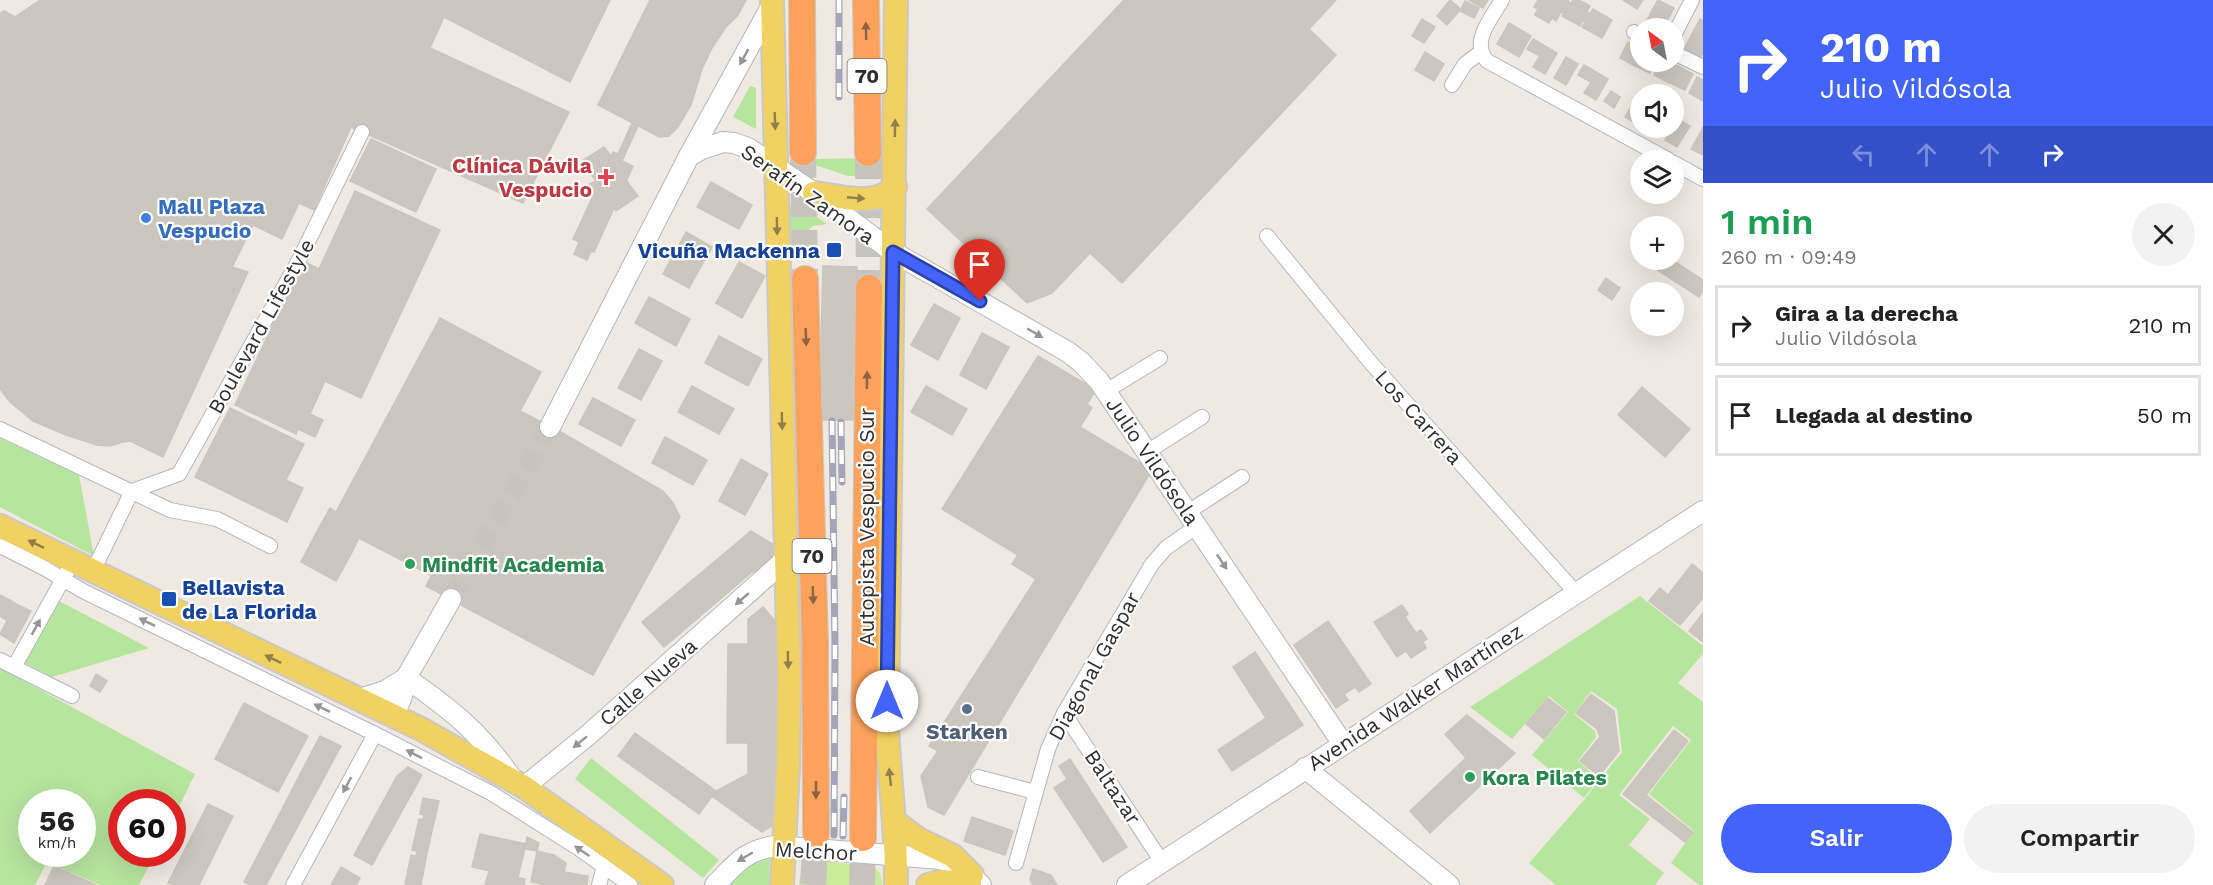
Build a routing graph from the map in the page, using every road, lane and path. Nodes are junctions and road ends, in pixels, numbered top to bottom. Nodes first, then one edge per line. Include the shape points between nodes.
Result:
1 (802, 0) edge
2 (866, 0) edge
3 (896, 0) edge
4 (1502, 0) edge
5 (1692, 0) edge
6 (772, 3) edge
7 (1683, 18) edge
8 (1481, 52) junction
9 (1684, 58) edge
10 (1703, 67) edge
11 (1452, 85) dead end
12 (362, 132) dead end
13 (1650, 150) edge
14 (803, 152) tunnel mouth
15 (868, 153) tunnel mouth
16 (689, 156) junction
17 (776, 168) junction
18 (1684, 169) edge
19 (1703, 179) edge
20 (895, 187) junction
21 (814, 193) junction
22 (1267, 236) dead end
23 (893, 252) junction
24 (805, 279) tunnel mouth
25 (869, 288) tunnel mouth
26 (1160, 358) dead end
27 (1106, 392) junction
28 (1202, 417) dead end
29 (550, 427) tunnel mouth
30 (0, 429) edge
31 (1147, 452) junction
32 (1242, 477) dead end
33 (132, 491) junction
34 (1703, 511) edge
35 (1193, 519) junction
36 (0, 526) edge
37 (0, 546) edge
38 (270, 546) dead end
39 (785, 560) junction
40 (68, 570) junction
41 (93, 571) junction
42 (1576, 593) junction
43 (451, 599) tunnel mouth
44 (0, 660) edge
45 (14, 667) junction
46 (406, 678) junction
47 (72, 696) dead end
48 (360, 699) junction
49 (1064, 713) junction
50 (394, 715) junction
51 (375, 734) junction
52 (1343, 744) junction
53 (1305, 768) junction
54 (978, 777) dead end
55 (517, 792) junction
56 (1035, 792) junction
57 (894, 821) junction
58 (816, 834) tunnel mouth
59 (863, 838) tunnel mouth
60 (784, 847) junction
61 (895, 856) junction
62 (1162, 862) junction
63 (1016, 863) dead end
64 (604, 866) junction
65 (975, 882) edge
66 (293, 885) edge
67 (599, 885) edge
68 (630, 885) edge
69 (662, 885) edge
70 (715, 885) edge
71 (782, 885) edge
72 (896, 885) edge
73 (928, 885) edge
74 (1127, 885) edge
75 (1449, 885) edge

1 - 14 highway
15 -> 2 highway, 70
20 -> 3 main road
4 - 8 street via 1482,36
5 - 7 street
6 -> 16 street
6 -> 17 main road
8 - 11 street via 1465,63
8 - 13 street via 1491,64
9 - 10 street
12 - 33 street, Boulevard Lifestyle via 299,260 179,474
16 - 17 street, Serafín Zamora via 713,144 734,143
16 - 29 street
17 - 21 street, Serafín Zamora
17 -> 39 main road
18 - 19 street
21 -> 20 main road via 871,199 886,195
20 - 23 main road
21 - 23 street, Serafín Zamora
22 - 42 street, Los Carrera via 1371,363
23 -> 27 street, Julio Vildósola via 1068,352 1091,371
57 -> 23 main road via 887,724
24 -> 58 highway, 70
59 -> 25 highway, Autopista Vespucio Sur
26 - 27 street
27 - 31 street, Julio Vildósola
28 - 31 street
30 - 33 street
31 - 35 street, Julio Vildósola
32 - 35 street, Diagonal Gaspar
33 - 38 street via 170,510 217,519
33 - 41 street
34 - 42 street, Avenida Walker Martínez
35 - 49 street, Diagonal Gaspar via 1152,564
35 -> 52 street, Julio Vildósola
40 -> 36 main road
37 - 40 street
39 -> 55 street, Calle Nueva via 605,721
39 -> 60 main road via 789,720
40 - 41 main road
45 -> 40 street
51 -> 40 street via 83,591
48 -> 41 main road
42 - 52 street, Avenida Walker Martínez
43 - 46 street
44 - 45 street
45 - 47 street
46 - 48 street via 385,691
46 - 50 street
46 - 55 street via 472,728 494,753
48 - 50 main road
49 - 56 street, Diagonal Gaspar
49 - 62 street, Baltazar
50 - 55 main road
55 -> 51 street
51 -> 66 street
52 - 53 street, Avenida Walker Martínez
53 - 62 street, Avenida Walker Martínez
53 - 75 street
54 - 56 street
64 -> 55 street
55 - 69 main road
56 - 63 street, Diagonal Gaspar
57 - 61 main road
57 - 65 main road via 953,856
60 - 61 street, Melchor
60 -> 70 street, Melchor via 748,854
60 - 71 main road
61 - 65 street via 941,859 959,866
61 - 72 main road
62 - 74 street, Avenida Walker Martínez
64 - 67 street
64 - 68 street
65 - 73 main road via 943,881

